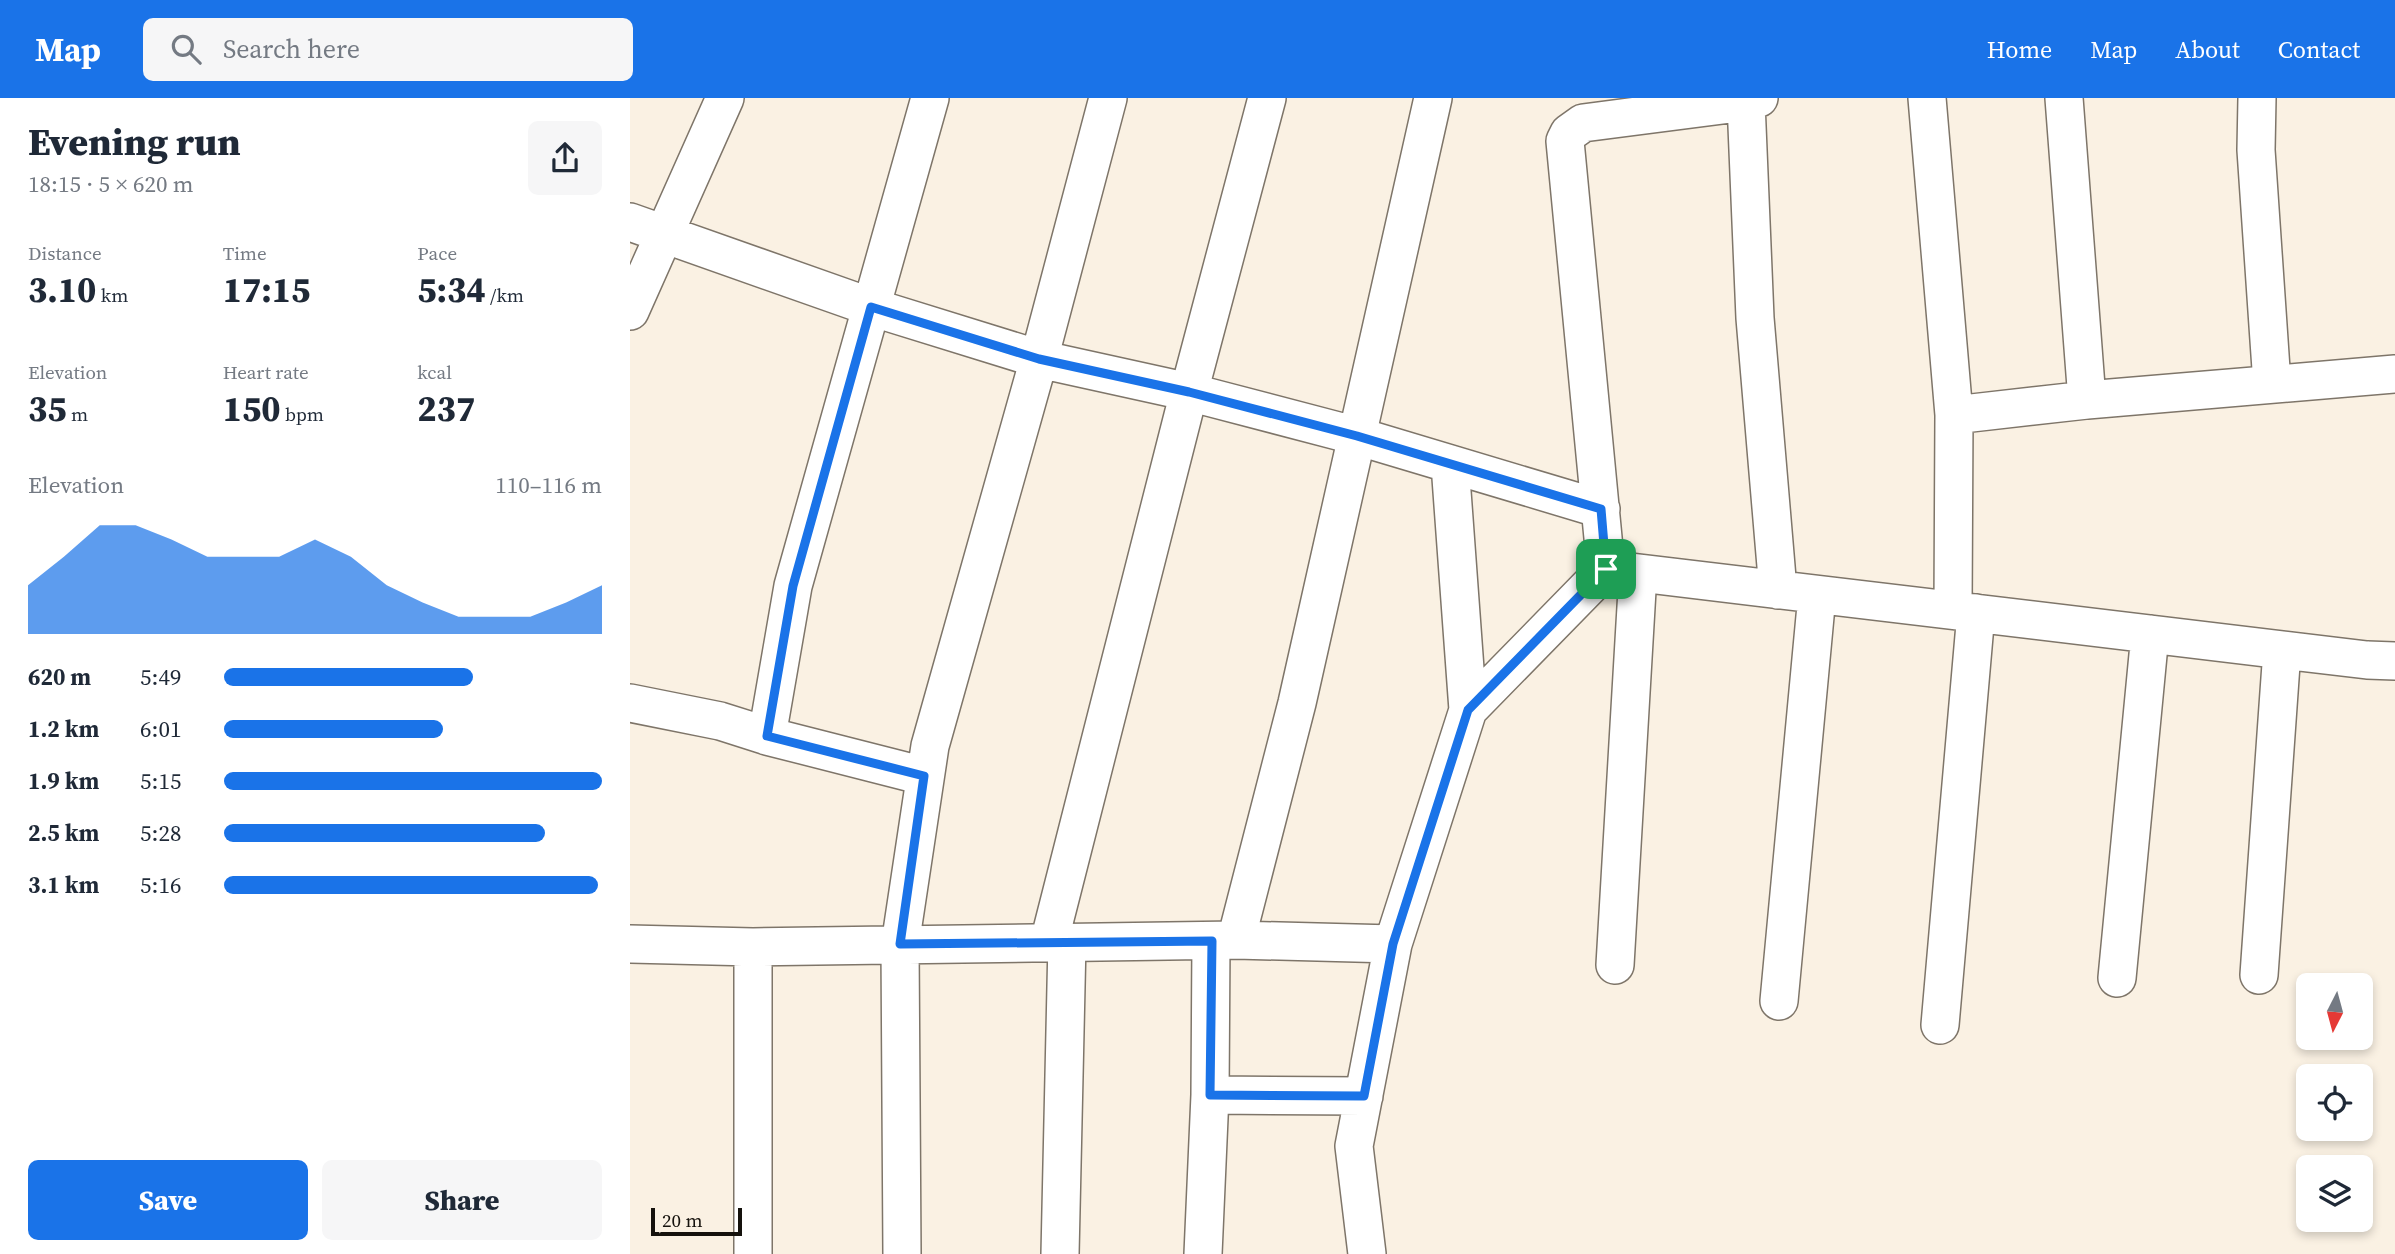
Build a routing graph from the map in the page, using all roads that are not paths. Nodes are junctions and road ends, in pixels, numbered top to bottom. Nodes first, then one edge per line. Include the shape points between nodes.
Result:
1 (725, 98) edge
2 (930, 98) edge
3 (1108, 98) edge
4 (1267, 98) edge
5 (1433, 98) edge
6 (1927, 98) edge
7 (2064, 98) edge
8 (2257, 98) edge
9 (1753, 100) edge
10 (630, 222) edge
11 (664, 234) junction
12 (871, 307) junction
13 (630, 311) edge
14 (1039, 359) junction
15 (2395, 374) edge
16 (2272, 384) junction
17 (1189, 392) junction
18 (2087, 400) junction
19 (1954, 415) junction
20 (1357, 436) junction
21 (1450, 464) junction
22 (1601, 509) junction
23 (1622, 571) junction
24 (1778, 590) junction
25 (1817, 595) junction
26 (1965, 612) junction
27 (2150, 634) junction
28 (2282, 650) junction
29 (2395, 661) edge
30 (631, 707) edge
31 (1468, 710) junction
32 (767, 736) junction
33 (924, 776) junction
34 (1224, 940) junction
35 (1058, 942) junction
36 (630, 944) edge
37 (900, 944) junction
38 (1393, 944) junction
39 (753, 947) junction
40 (1615, 965) dead end
41 (2259, 975) dead end
42 (2117, 978) dead end
43 (1779, 1001) dead end
44 (1940, 1025) dead end
45 (1210, 1095) junction
46 (1364, 1096) junction
47 (754, 1254) edge
48 (902, 1254) edge
49 (1060, 1254) edge
50 (1203, 1254) edge
51 (1367, 1254) edge

1 - 11 street
2 - 12 street
3 - 14 street
4 - 17 street
5 - 20 street
6 - 19 street
7 - 18 street
8 - 16 street via 2258,187
9 - 22 street via 1583,123 1565,141
9 - 24 street via 1755,318
10 - 11 street
11 - 12 street
11 - 13 street
12 - 14 street
12 - 32 street via 793,586
14 - 17 street
14 - 33 street
15 - 16 street
16 - 18 street
17 - 20 street
17 - 35 street
18 - 19 street
19 - 26 street
20 - 21 street
20 - 34 street via 1297,702
21 - 22 street
21 - 31 street
22 - 23 street
23 - 24 street
23 - 31 street
23 - 40 street
24 - 25 street
25 - 26 street
25 - 43 street
26 - 27 street
26 - 44 street
27 - 28 street
27 - 42 street
28 - 29 street
28 - 41 street
30 - 32 street via 720,721
31 - 38 street
32 - 33 street
33 - 37 street
34 - 35 street
34 - 38 street
34 - 45 street
35 - 37 street
35 - 49 street
36 - 39 street
37 - 39 street
37 - 48 street
38 - 46 street
39 - 47 street
45 - 46 street
45 - 50 street
46 - 51 street via 1354,1146

